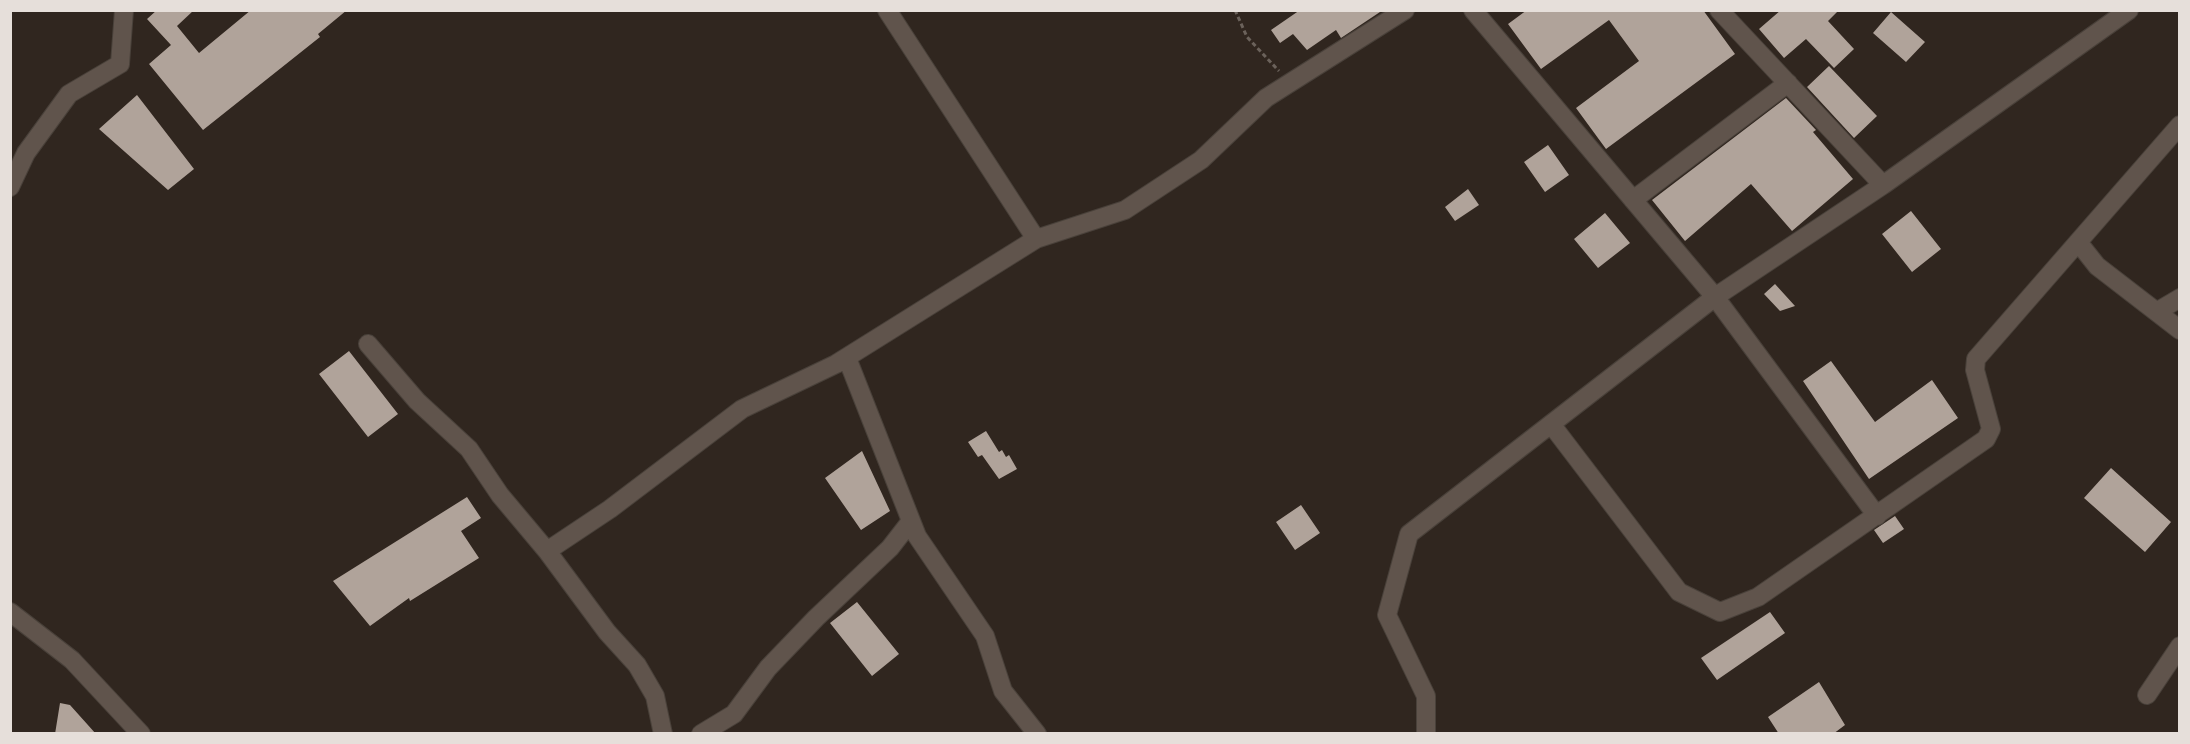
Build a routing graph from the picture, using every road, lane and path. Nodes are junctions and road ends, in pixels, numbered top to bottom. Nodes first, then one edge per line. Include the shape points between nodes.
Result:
1 (124, 10) edge
2 (887, 10) edge
3 (1235, 10) edge
4 (1405, 10) edge
5 (1473, 10) edge
6 (1719, 10) edge
7 (2130, 10) edge
8 (1290, 82) junction
9 (1788, 83) junction
10 (2180, 125) edge
11 (1883, 185) junction
12 (10, 187) edge
13 (1633, 200) junction
14 (1036, 239) junction
15 (2078, 242) junction
16 (1715, 297) junction
17 (2180, 298) edge
18 (2158, 311) junction
19 (2180, 330) edge
20 (368, 344) dead end
21 (847, 358) junction
22 (1551, 424) junction
23 (1876, 516) junction
24 (911, 521) junction
25 (547, 551) junction
26 (10, 612) edge
27 (2180, 646) edge
28 (2147, 695) dead end
29 (141, 734) edge
30 (663, 734) edge
31 (701, 734) edge
32 (1037, 734) edge
33 (1426, 734) edge

1 - 12 street via 120,64 69,94 26,153
2 - 14 street
3 - 8 path via 1247,37
4 - 8 street
5 - 13 street
6 - 9 street
7 - 11 street
8 - 14 street via 1266,98 1202,160 1125,210
9 - 11 street
9 - 13 street
10 - 15 street
11 - 16 street
13 - 16 street
14 - 21 street
15 - 18 street via 2097,266
15 - 23 street via 1976,359 1975,370 1991,429 1986,439
16 - 22 street
16 - 23 street
17 - 18 street
18 - 19 street
20 - 25 street via 417,401 469,449 500,495
21 - 24 street
21 - 25 street via 742,409 610,509
22 - 23 street via 1679,592 1720,612 1758,597
22 - 33 street via 1409,534 1387,615 1426,696
24 - 31 street via 890,548 768,668 734,714
24 - 32 street via 917,536 985,636 1003,691
25 - 30 street via 607,632 637,665 655,696
26 - 29 street via 72,660
27 - 28 street

